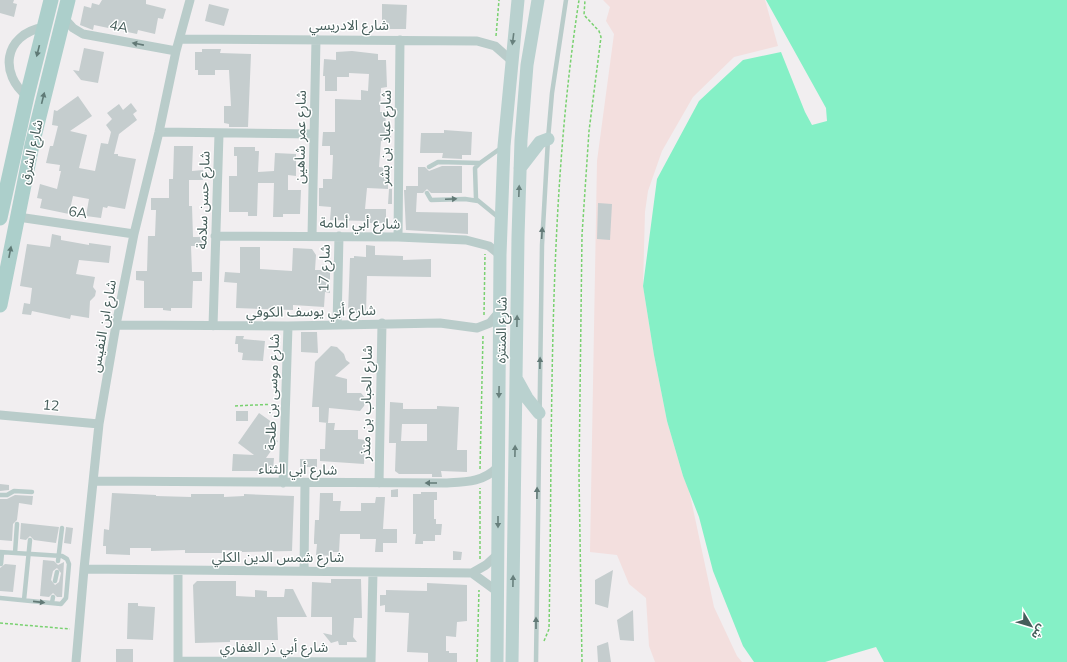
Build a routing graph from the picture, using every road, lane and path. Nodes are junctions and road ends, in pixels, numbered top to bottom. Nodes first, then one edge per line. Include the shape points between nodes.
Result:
1 (51, 0) edge
2 (68, 0) edge
3 (190, 0) edge
4 (499, 0) edge
5 (518, 0) edge
6 (566, 0) edge
7 (579, 0) edge
8 (585, 0) edge
9 (536, 3) edge
10 (63, 17) junction
11 (44, 27) junction
12 (180, 39) junction
13 (316, 39) junction
14 (400, 40) junction
15 (495, 46) junction
16 (2, 50) edge
17 (176, 51) junction
18 (511, 60) junction
19 (27, 96) junction
20 (159, 132) junction
21 (219, 134) junction
22 (314, 134) junction
23 (548, 139) junction
24 (504, 146) junction
25 (480, 163) junction
26 (430, 167) dead end
27 (520, 168) junction
28 (3, 193) edge
29 (427, 193) dead end
30 (478, 201) junction
31 (18, 217) junction
32 (0, 218) edge
33 (502, 221) junction
34 (134, 234) junction
35 (215, 236) junction
36 (312, 236) junction
37 (339, 236) junction
38 (398, 237) junction
39 (485, 244) junction
40 (500, 255) junction
41 (0, 305) edge
42 (500, 311) junction
43 (382, 324) junction
44 (116, 325) junction
45 (337, 325) junction
46 (213, 326) junction
47 (288, 326) junction
48 (484, 326) junction
49 (516, 378) junction
50 (286, 404) junction
51 (235, 406) dead end
52 (539, 413) junction
53 (0, 415) edge
54 (99, 424) junction
55 (498, 467) junction
56 (480, 480) junction
57 (93, 481) junction
58 (283, 483) junction
59 (305, 483) junction
60 (379, 483) junction
61 (32, 492) dead end
62 (0, 495) edge
63 (17, 524) dead end
64 (62, 528) dead end
65 (30, 540) dead end
66 (1, 552) edge
67 (15, 553) junction
68 (28, 554) junction
69 (498, 554) junction
70 (58, 559) junction
71 (1, 564) edge
72 (84, 569) junction
73 (178, 571) junction
74 (304, 571) junction
75 (57, 572) dead end
76 (373, 572) junction
77 (477, 573) junction
78 (55, 581) dead end
79 (498, 592) junction
80 (53, 597) dead end
81 (0, 598) edge
82 (24, 600) junction
83 (52, 603) junction
84 (0, 623) edge
85 (79, 630) junction
86 (544, 642) dead end
87 (178, 661) edge
88 (76, 662) edge
89 (371, 662) edge
90 (477, 662) edge
91 (497, 662) edge
92 (512, 662) edge
93 (536, 662) edge
94 (582, 662) edge

1 - 11 main road, شارع الشرق
2 - 10 main road, شارع الشرق
3 - 12 street, شارع ابن النفيس
4 - 15 path
5 -> 18 main road, شارع المنتزه
6 - 23 lane
7 - 86 path via 564,116 555,247 549,629
8 - 94 path via 584,15 599,31 601,37 582,235 579,475
9 - 27 main road, شارع المنتزه via 524,101
17 -> 10 street, 4A via 83,34
31 -> 10 main road, شارع الشرق via 32,144
11 - 16 street via 19,36
11 -> 19 main road, شارع الشرق
12 - 13 street, شارع الادريسي
12 - 17 street, شارع ابن النفيس
13 - 14 street, شارع الادريسي
13 - 22 street, شارع عمر شاهين
14 - 15 street, شارع الادريسي via 477,41
14 - 38 street, شارع عباد بن بشر
15 - 18 street, شارع الادريسي
16 - 19 street via 6,79 18,92
17 - 20 street, شارع ابن النفيس
18 - 24 main road, شارع المنتزه
19 - 28 main road, شارع الشرق
20 - 21 street, شارع حسن سلامة
20 - 34 street, شارع ابن النفيس
21 - 22 street
21 - 35 street, شارع حسن سلامة
22 - 36 street, شارع عمر شاهين
23 - 27 main road via 540,142
52 -> 23 lane via 542,245
24 - 25 lane
24 - 33 main road, شارع المنتزه
25 - 26 lane via 438,162
25 - 30 lane via 474,172 475,194
49 -> 27 main road, شارع المنتزه
28 - 32 main road, شارع الشرق
29 -> 30 lane via 431,200 465,198
30 - 33 lane
31 - 34 street, 6A
41 -> 31 main road, شارع الشرق
33 - 40 main road, شارع المنتزه
34 - 44 street, شارع ابن النفيس
35 - 36 street, شارع أبي أمامة
35 - 46 street, شارع حسن سلامة
36 - 37 street, شارع أبي أمامة
37 - 38 street, شارع أبي أمامة
37 - 45 street, شارع 17
38 - 39 street, شارع أبي أمامة via 466,240
39 - 40 street, شارع أبي أمامة
39 - 48 path
40 - 42 main road, شارع المنتزه
42 - 48 street
42 -> 55 main road, شارع المنتزه
43 - 45 street, شارع أبي يوسف الكوفي
43 - 48 street, شارع أبي يوسف الكوفي via 450,324 471,328
43 - 60 street, شارع الحباب بن منذر
44 - 46 street, شارع أبي يوسف الكوفي
44 - 54 street, شارع ابن النفيس
45 - 47 street, شارع أبي يوسف الكوفي
46 - 47 street, شارع أبي يوسف الكوفي
47 - 50 street, شارع موسى بن طلحة
48 - 56 path
49 - 52 main road
92 -> 49 main road, شارع المنتزه
50 - 51 path
50 - 58 street, شارع موسى بن طلحة
93 -> 52 lane
53 - 54 street, 12
54 - 57 street, شارع ابن النفيس
55 - 56 street, شارع أبي الثناء
55 -> 69 main road, شارع المنتزه
56 -> 60 street, شارع أبي الثناء via 447,483
56 - 77 path
57 - 58 street, شارع أبي الثناء
57 - 72 street, شارع ابن النفيس
58 - 59 street, شارع أبي الثناء
59 - 60 street, شارع أبي الثناء
59 - 74 street
61 - 62 lane via 14,491
63 - 67 lane
64 - 70 lane
65 - 68 lane
66 - 67 lane
66 - 71 lane
67 - 68 lane
68 - 70 lane
68 - 82 lane
69 - 77 street
69 - 79 main road, شارع المنتزه
70 - 83 lane via 67,559 69,564 66,598 61,604
72 - 73 street, شارع شمس الدين الكلي
72 - 85 street, شارع ابن النفيس
73 - 74 street, شارع شمس الدين الكلي
73 - 87 street
74 - 76 street, شارع شمس الدين الكلي
75 - 78 lane
76 - 77 street, شارع شمس الدين الكلي
76 - 89 street
77 - 79 street
77 - 90 path
79 - 91 main road, شارع المنتزه
80 - 83 lane
81 - 82 lane
82 -> 83 lane
84 - 85 path
85 - 88 street, شارع ابن النفيس
87 - 89 street, شارع أبي ذر الغفاري

